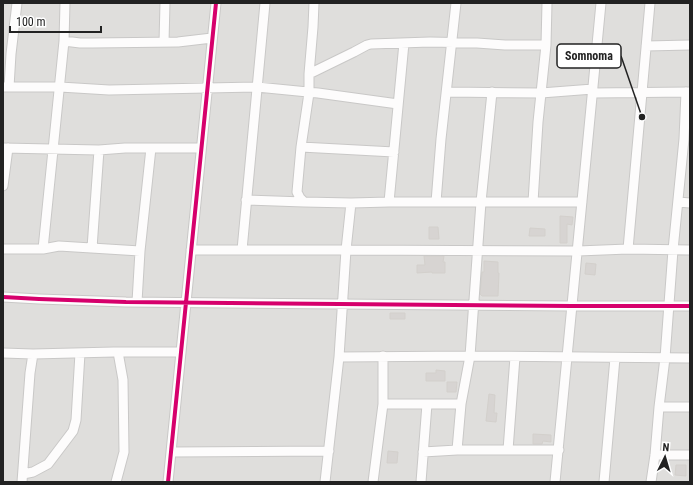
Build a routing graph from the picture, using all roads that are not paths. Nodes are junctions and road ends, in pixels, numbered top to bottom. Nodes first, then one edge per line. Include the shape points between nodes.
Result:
1 (17, 3) edge
2 (65, 3) edge
3 (166, 3) edge
4 (216, 3) edge
5 (265, 3) edge
6 (314, 3) edge
7 (456, 3) edge
8 (547, 3) edge
9 (601, 3) edge
10 (650, 3) edge
11 (212, 38) junction
12 (64, 41) junction
13 (164, 42) junction
14 (404, 43) junction
15 (452, 43) junction
16 (546, 44) junction
17 (646, 46) junction
18 (690, 46) edge
19 (309, 74) junction
20 (6, 87) edge
21 (60, 87) junction
22 (257, 87) junction
23 (207, 88) junction
24 (593, 91) junction
25 (447, 92) junction
26 (492, 92) junction
27 (641, 92) junction
28 (688, 92) edge
29 (309, 93) junction
30 (541, 93) junction
31 (398, 104) junction
32 (687, 139) edge
33 (301, 147) junction
34 (5, 148) edge
35 (151, 148) junction
36 (201, 148) junction
37 (53, 150) junction
38 (99, 150) junction
39 (394, 152) junction
40 (3, 186) edge
41 (246, 200) junction
42 (304, 202) junction
43 (390, 202) junction
44 (436, 202) junction
45 (481, 202) junction
46 (533, 202) junction
47 (582, 202) junction
48 (678, 202) junction
49 (352, 203) junction
50 (690, 203) edge
51 (92, 248) junction
52 (3, 249) edge
53 (43, 249) junction
54 (628, 249) junction
55 (191, 250) junction
56 (242, 250) junction
57 (346, 250) junction
58 (673, 250) junction
59 (690, 250) edge
60 (140, 251) junction
61 (478, 251) junction
62 (578, 251) junction
63 (3, 297) edge
64 (137, 302) junction
65 (186, 302) junction
66 (342, 304) junction
67 (474, 305) junction
68 (572, 306) junction
69 (670, 306) junction
70 (690, 306) edge
71 (118, 352) junction
72 (181, 352) junction
73 (80, 353) junction
74 (3, 354) edge
75 (33, 354) junction
76 (384, 356) junction
77 (470, 356) junction
78 (339, 357) junction
79 (516, 357) junction
80 (567, 358) junction
81 (615, 358) junction
82 (665, 358) junction
83 (690, 358) edge
84 (383, 404) junction
85 (427, 404) junction
86 (461, 404) junction
87 (659, 407) junction
88 (690, 407) edge
89 (457, 450) junction
90 (508, 450) junction
91 (558, 450) junction
92 (329, 451) junction
93 (171, 452) junction
94 (423, 452) junction
95 (655, 455) junction
96 (690, 455) edge
97 (22, 478) edge
98 (116, 482) edge
99 (168, 482) edge
100 (325, 482) edge
101 (373, 482) edge
102 (421, 482) edge
103 (556, 482) edge
104 (604, 482) edge
105 (651, 482) edge

1 - 20 street
2 - 12 street
3 - 13 street
4 - 11 street
5 - 22 street
6 - 19 street
7 - 15 street
8 - 16 street
9 - 24 street
10 - 17 street
11 - 13 street
11 - 23 street
12 - 13 street
12 - 21 street
14 - 15 street
14 - 19 street via 367,45
14 - 31 street
15 - 16 street
15 - 25 street
16 - 30 street
17 - 18 street
17 - 27 street
19 - 29 street
20 - 21 street
21 - 23 street via 108,90
21 - 37 street
22 - 23 street
22 - 29 street
22 - 41 street
23 - 36 street
24 - 27 street
24 - 30 street
24 - 47 street
25 - 26 street
25 - 44 street
26 - 30 street
26 - 45 street
27 - 28 street
27 - 54 street
28 - 32 street
29 - 31 street
29 - 33 street
30 - 46 street
31 - 39 street
32 - 48 street
33 - 39 street
33 - 42 street via 297,192
34 - 37 street
34 - 40 street
35 - 36 street
35 - 38 street
35 - 60 street
36 - 55 street
37 - 38 street
37 - 53 street
38 - 51 street
39 - 43 street
41 - 42 street
41 - 56 street
42 - 49 street
43 - 44 street
43 - 49 street
44 - 45 street
45 - 46 street
45 - 61 street
46 - 47 street
47 - 62 street
48 - 50 street
48 - 58 street
49 - 57 street
51 - 53 street via 59,246
51 - 60 street
52 - 53 street
54 - 58 street
54 - 62 street
55 - 56 street
55 - 65 street
56 - 57 street
57 - 61 street
57 - 66 street
58 - 59 street
58 - 69 street
60 - 64 street
61 - 62 street
61 - 67 street
62 - 68 street
63 - 64 street
64 - 65 street
65 - 66 street
65 - 72 street
66 - 67 street
66 - 78 street
67 - 68 street
67 - 77 street
68 - 69 street
68 - 80 street
69 - 70 street
69 - 82 street
71 - 72 street
71 - 73 street
71 - 98 street via 123,380 124,452
72 - 93 street
73 - 75 street
73 - 97 street via 73,432 48,464
74 - 75 street
75 - 97 street
76 - 77 street
76 - 78 street
76 - 84 street
77 - 79 street
77 - 86 street
78 - 92 street
79 - 80 street
79 - 90 street
80 - 81 street
80 - 91 street
81 - 82 street
81 - 104 street
82 - 83 street
82 - 87 street
84 - 85 street
84 - 101 street
85 - 86 street
85 - 94 street
86 - 89 street
87 - 88 street
87 - 95 street
89 - 90 street
89 - 94 street
90 - 91 street
91 - 103 street
92 - 93 street
92 - 100 street
93 - 99 street
94 - 102 street
95 - 96 street
95 - 105 street

